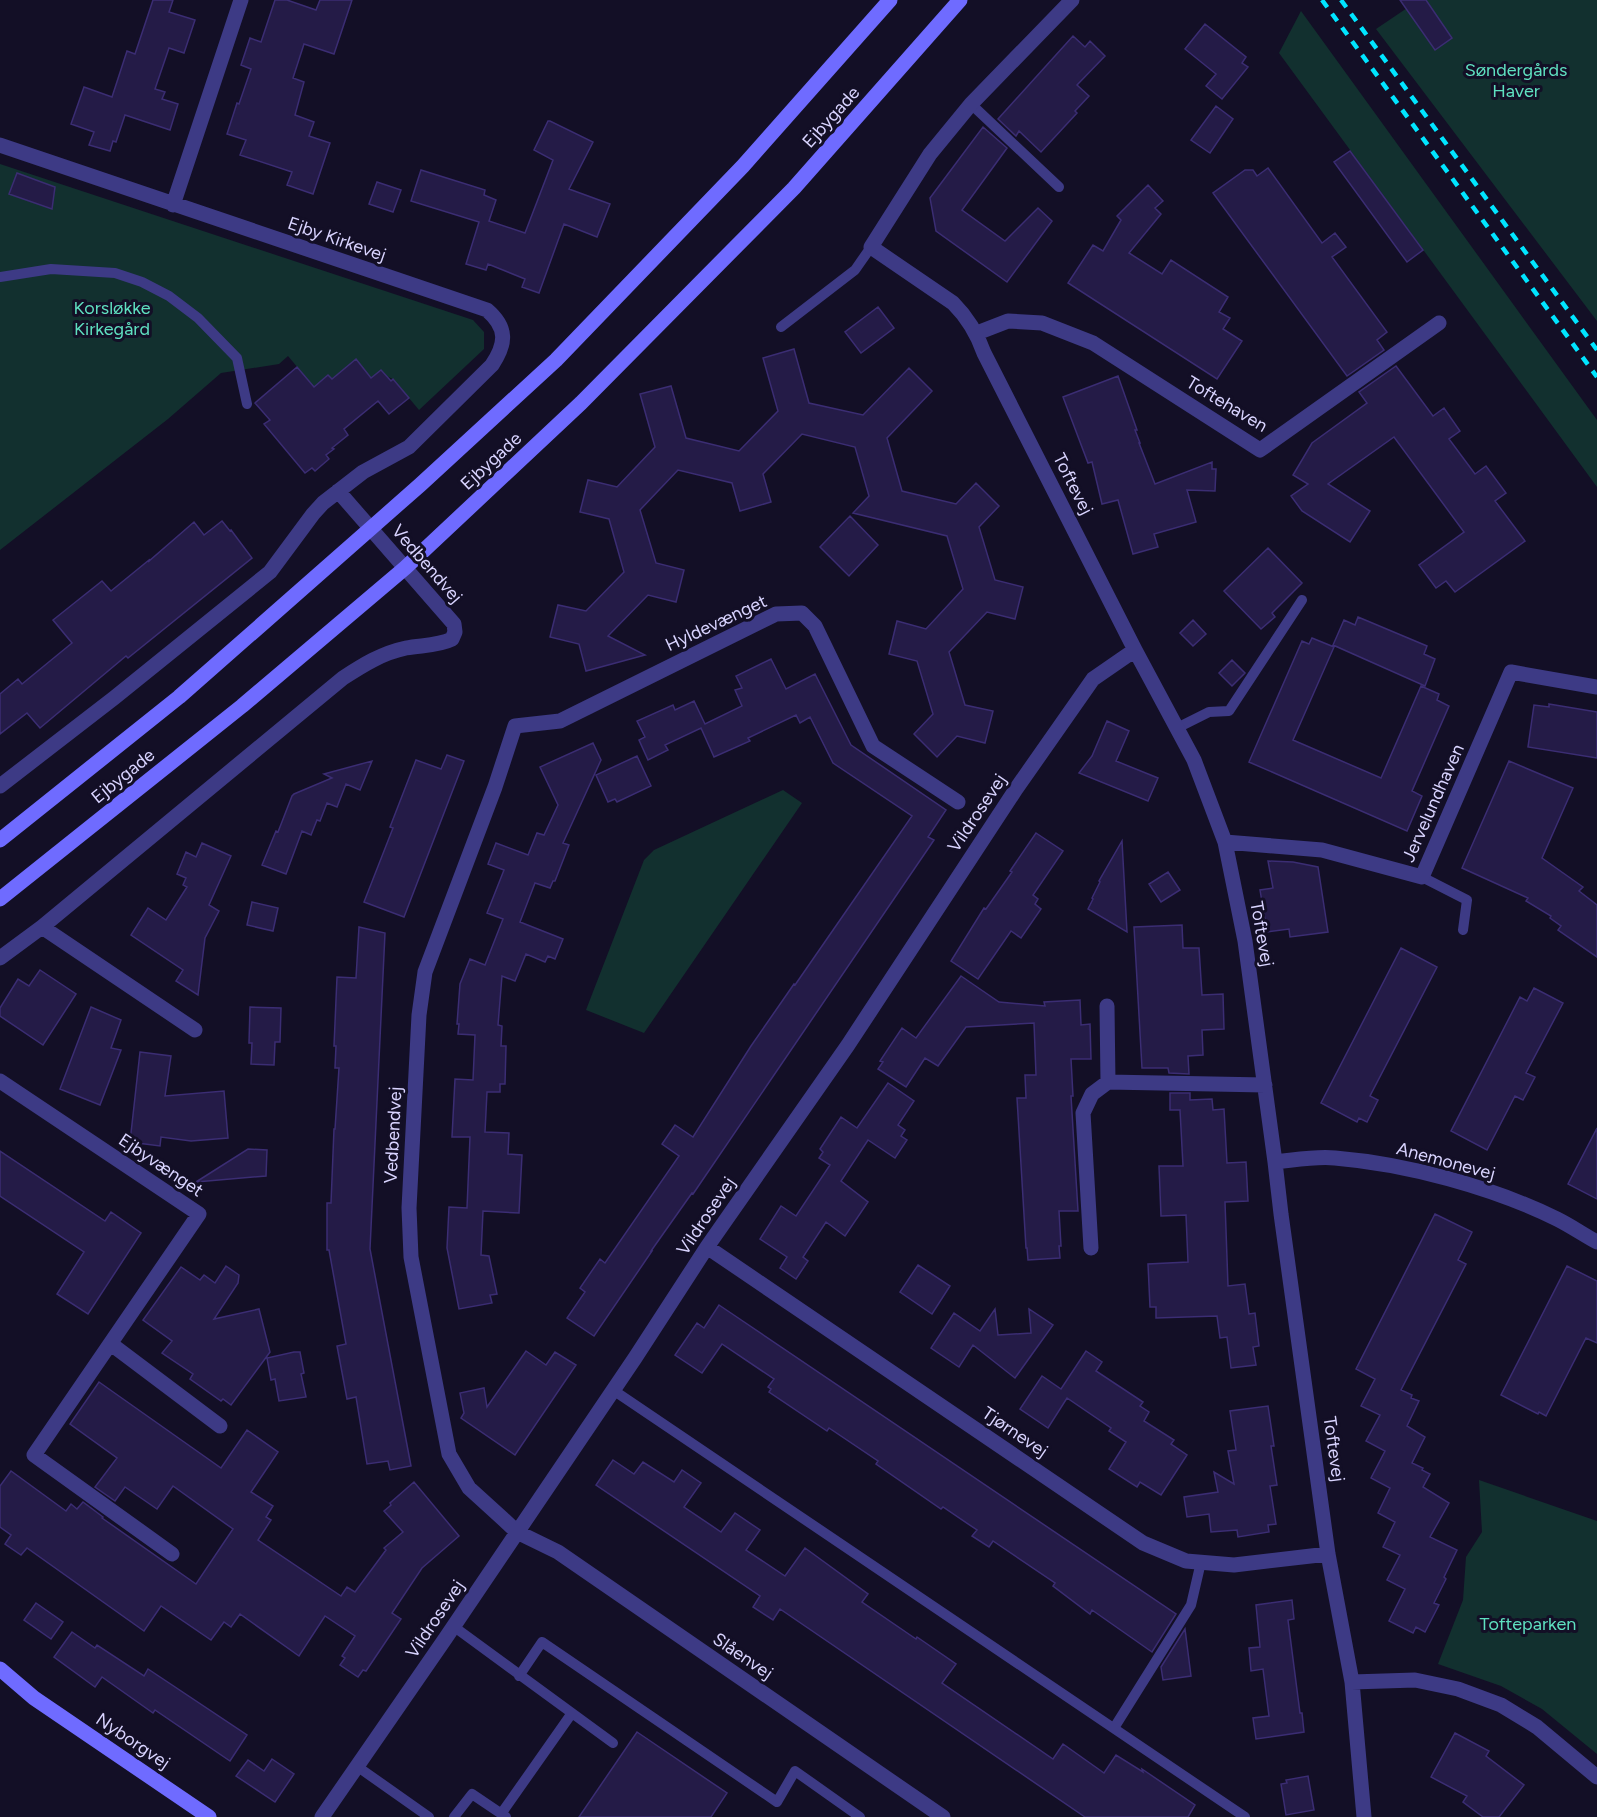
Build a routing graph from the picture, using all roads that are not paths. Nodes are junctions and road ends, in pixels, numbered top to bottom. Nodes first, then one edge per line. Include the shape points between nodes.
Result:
1 (241, 0) edge
2 (890, 0) edge
3 (960, 0) edge
4 (1072, 0) edge
5 (971, 104) junction
6 (0, 145) edge
7 (1059, 187) dead end
8 (173, 205) junction
9 (871, 247) junction
10 (0, 277) edge
11 (1439, 323) dead end
12 (781, 327) dead end
13 (977, 333) junction
14 (247, 404) dead end
15 (338, 491) junction
16 (371, 529) junction
17 (405, 568) junction
18 (1302, 600) dead end
19 (1135, 650) junction
20 (1597, 687) edge
21 (515, 726) joint
22 (1177, 728) junction
23 (0, 786) edge
24 (958, 801) dead end
25 (0, 840) edge
26 (1225, 842) junction
27 (1422, 877) junction
28 (0, 899) edge
29 (42, 927) junction
30 (1463, 930) dead end
31 (0, 958) edge
32 (1107, 1006) dead end
33 (195, 1030) dead end
34 (0, 1081) edge
35 (1108, 1082) junction
36 (1265, 1085) junction
37 (1275, 1162) junction
38 (1597, 1242) edge
39 (707, 1247) junction
40 (1091, 1248) dead end
41 (111, 1344) junction
42 (613, 1390) junction
43 (220, 1426) dead end
44 (517, 1532) junction
45 (172, 1554) dead end
46 (1328, 1554) junction
47 (1201, 1562) junction
48 (453, 1626) junction
49 (0, 1669) edge
50 (519, 1676) junction
51 (0, 1680) edge
52 (1352, 1682) junction
53 (34, 1698) junction
54 (572, 1713) junction
55 (1114, 1728) junction
56 (613, 1743) dead end
57 (358, 1767) junction
58 (1597, 1778) edge
59 (504, 1815) edge
60 (209, 1817) edge
61 (322, 1817) edge
62 (429, 1817) edge
63 (454, 1817) edge
64 (861, 1817) edge
65 (943, 1817) edge
66 (1245, 1817) edge
67 (1364, 1817) edge

1 - 8 street
2 - 16 main road, Ejbygade via 765,142 564,351
3 - 17 main road, Ejbygade via 794,188 581,403
4 - 5 street
5 - 7 lane
5 - 9 street via 930,154
6 - 8 street, Ejby Kirkevej
8 - 15 street, Ejby Kirkevej via 487,310 502,329 500,354 492,365 409,447
9 - 12 lane via 855,270
9 - 13 street, Toftevej via 953,303
10 - 14 lane via 51,269 115,273 160,291 198,318 237,358
11 - 13 street, Toftehaven via 1260,450 1093,343 1042,323 1008,321
13 - 19 street, Toftevej
15 - 16 street
15 - 23 street via 313,514 270,572
16 - 17 street, Vedbendvej
16 - 25 main road, Ejbygade via 179,697
17 - 28 main road, Ejbygade via 242,706
17 - 29 street, Vedbendvej via 454,624 453,639 393,651 343,678
18 - 22 lane via 1229,711 1209,712
19 - 22 street, Toftevej
19 - 39 street, Vildrosevej via 1093,679 848,1045
20 - 27 street, Jervelundhaven via 1511,672
21 - 24 street, Hyldevænget via 560,721 776,614 802,613 815,626 873,746
21 - 44 street, Vedbendvej via 425,972 419,1015 409,1208 411,1257 449,1454 469,1488
22 - 26 street, Toftevej via 1194,760
26 - 27 street, Jervelundhaven via 1322,850
26 - 36 street, Toftevej via 1245,941
27 - 30 lane via 1467,900
29 - 31 street
29 - 33 street
32 - 35 street
34 - 41 street, Ejbyvænget via 199,1214
35 - 36 street
35 - 40 street via 1092,1094 1083,1113
36 - 37 street, Toftevej
37 - 38 street, Anemonevej via 1333,1157 1405,1167 1478,1188 1557,1220
37 - 46 street, Toftevej
39 - 42 street, Vildrosevej
39 - 47 street, Tjørnevej via 1143,1543 1186,1561
41 - 43 street
41 - 45 street, Ejbyvænget via 34,1455
42 - 44 street, Vildrosevej
42 - 55 lane
44 - 48 street, Vildrosevej
44 - 65 street, Slåenvej via 558,1552
46 - 47 street, Tjørnevej via 1234,1565
46 - 52 street, Toftevej
47 - 55 lane via 1191,1605
48 - 50 lane
48 - 57 street, Vildrosevej
49 - 53 main road, Nyborgvej
50 - 54 lane
50 - 64 lane via 542,1642 777,1802 795,1771
51 - 53 main road, Nyborgvej
52 - 58 street via 1415,1680 1458,1689 1501,1705 1537,1727
52 - 67 street, Toftevej
53 - 60 main road, Nyborgvej
54 - 56 lane
54 - 59 lane
55 - 66 lane
57 - 61 street, Vildrosevej
57 - 62 lane
59 - 63 lane via 472,1794

